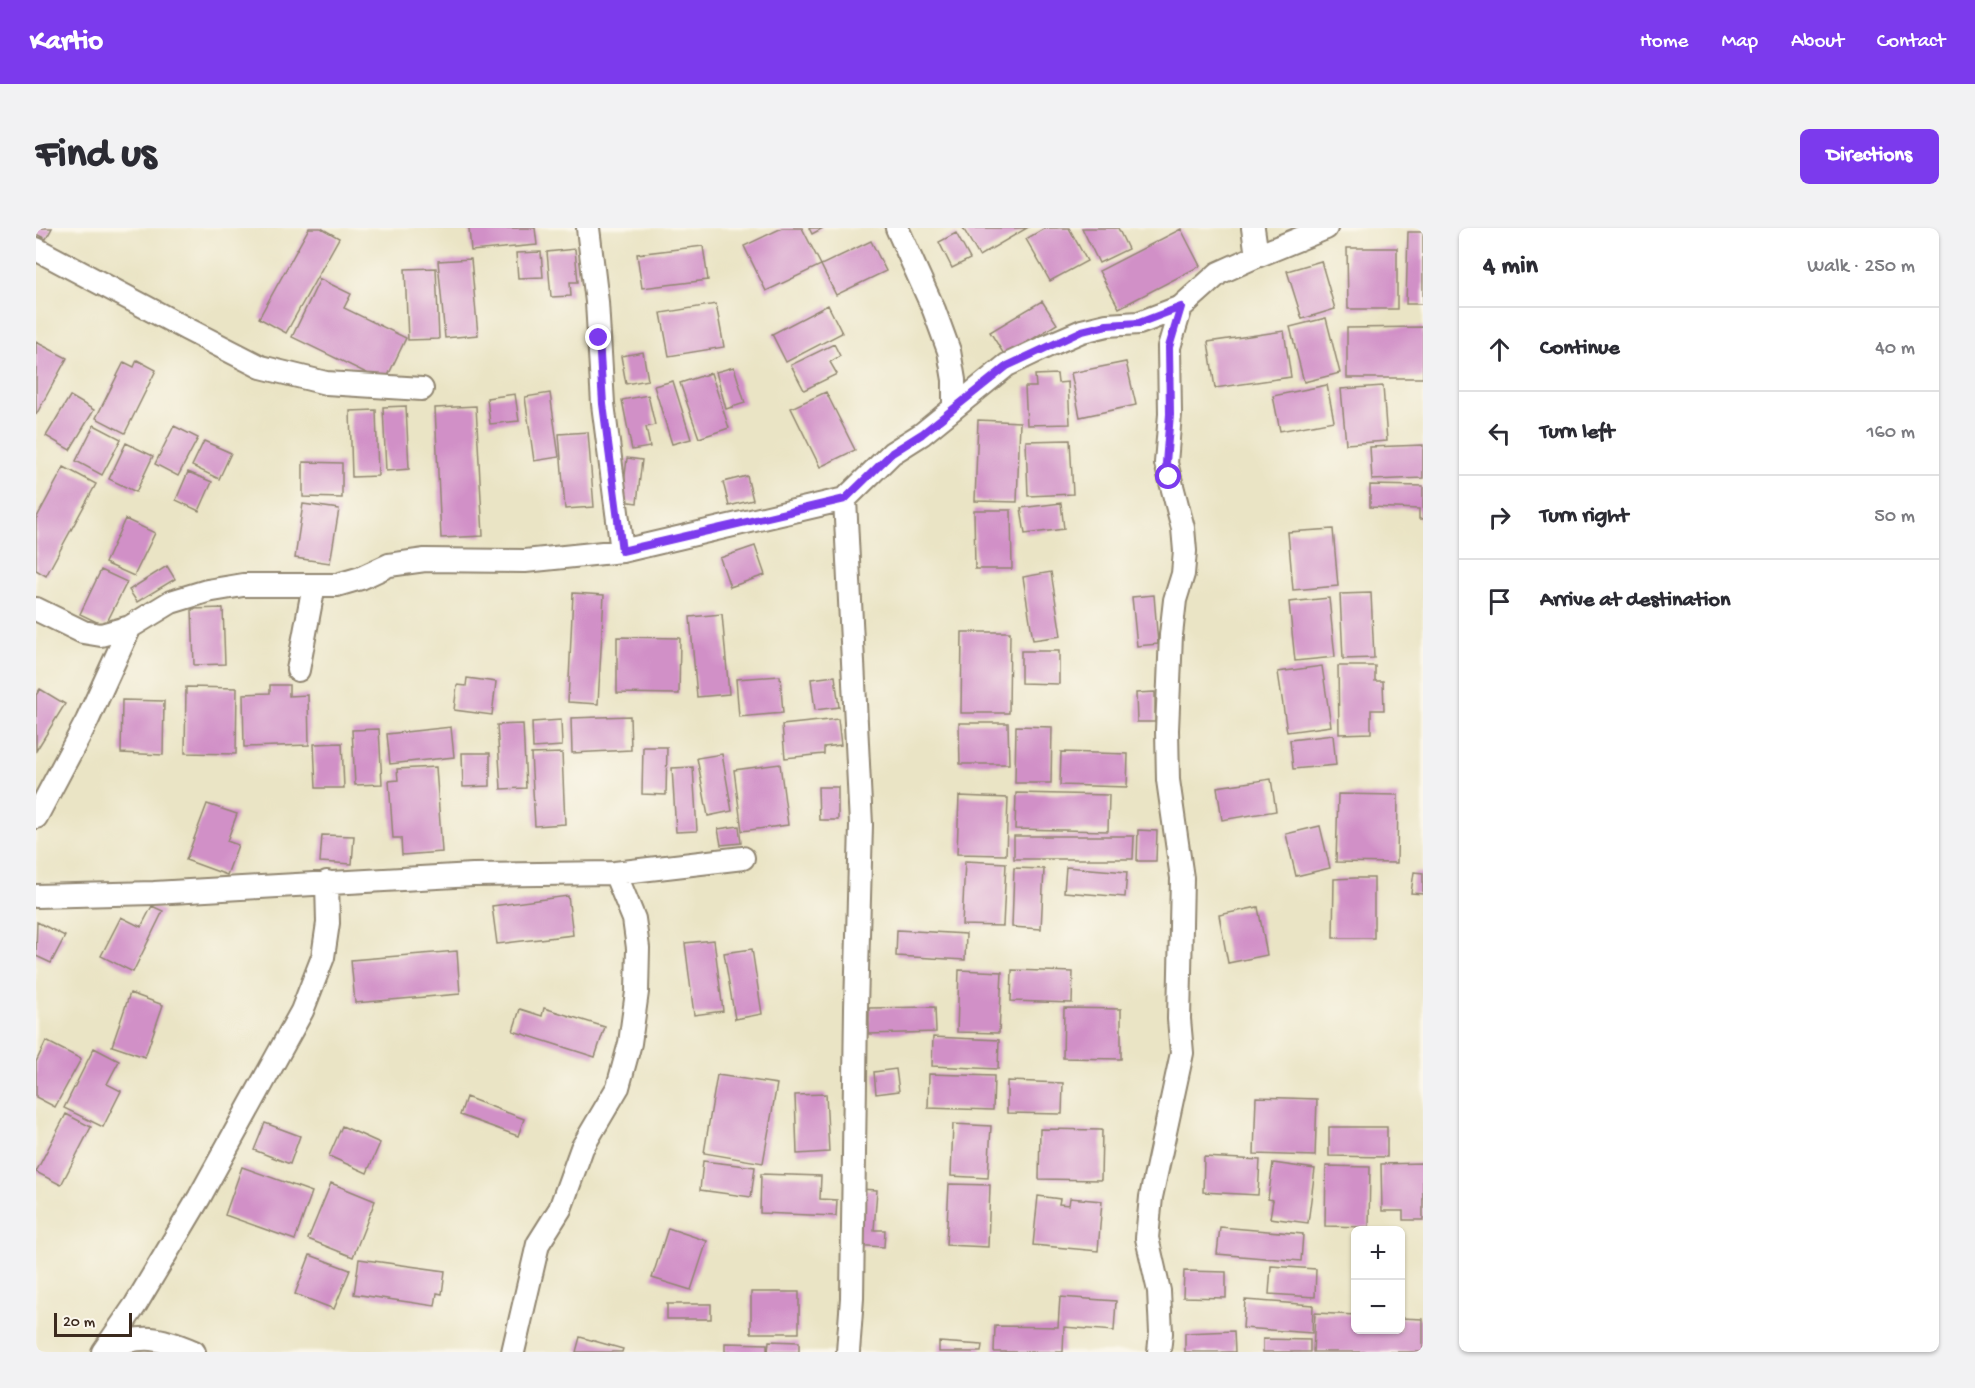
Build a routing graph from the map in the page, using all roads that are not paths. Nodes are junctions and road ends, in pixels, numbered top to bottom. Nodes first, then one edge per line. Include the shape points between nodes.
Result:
1 (588, 228) edge
2 (897, 228) edge
3 (1253, 228) edge
4 (1326, 228) edge
5 (36, 249) edge
6 (1257, 256) junction
7 (1181, 307) junction
8 (422, 389) dead end
9 (954, 407) junction
10 (845, 499) junction
11 (622, 551) junction
12 (314, 585) junction
13 (36, 609) edge
14 (130, 627) junction
15 (298, 670) dead end
16 (36, 817) edge
17 (743, 858) dead end
18 (615, 873) junction
19 (327, 882) junction
20 (36, 896) edge
21 (105, 1349) edge
22 (194, 1352) edge
23 (513, 1352) edge
24 (848, 1352) edge
25 (1159, 1352) edge

1 - 11 street via 603,404
2 - 9 street via 949,351
3 - 6 street
4 - 6 street
5 - 8 street via 261,367 326,383
6 - 7 street via 1219,273
7 - 9 street via 1139,323 1082,331 1047,346 1007,366
7 - 25 street via 1169,347 1166,463 1185,551 1171,635 1167,730 1168,780 1182,878 1182,1053 1151,1197 1147,1238 1159,1291
9 - 10 street via 892,453
10 - 11 street
10 - 24 street via 861,825
11 - 12 street via 525,561 425,560 389,565 337,585
12 - 14 street via 243,585 207,591 171,602
12 - 15 street
13 - 14 street via 92,634
14 - 16 street via 87,721
17 - 18 street
18 - 19 street
18 - 23 street via 634,919 638,948 630,1043 618,1087 582,1148 560,1209 538,1244
19 - 20 street
19 - 21 street via 328,923 323,957 302,1011 199,1198
21 - 22 street via 128,1339 152,1338

